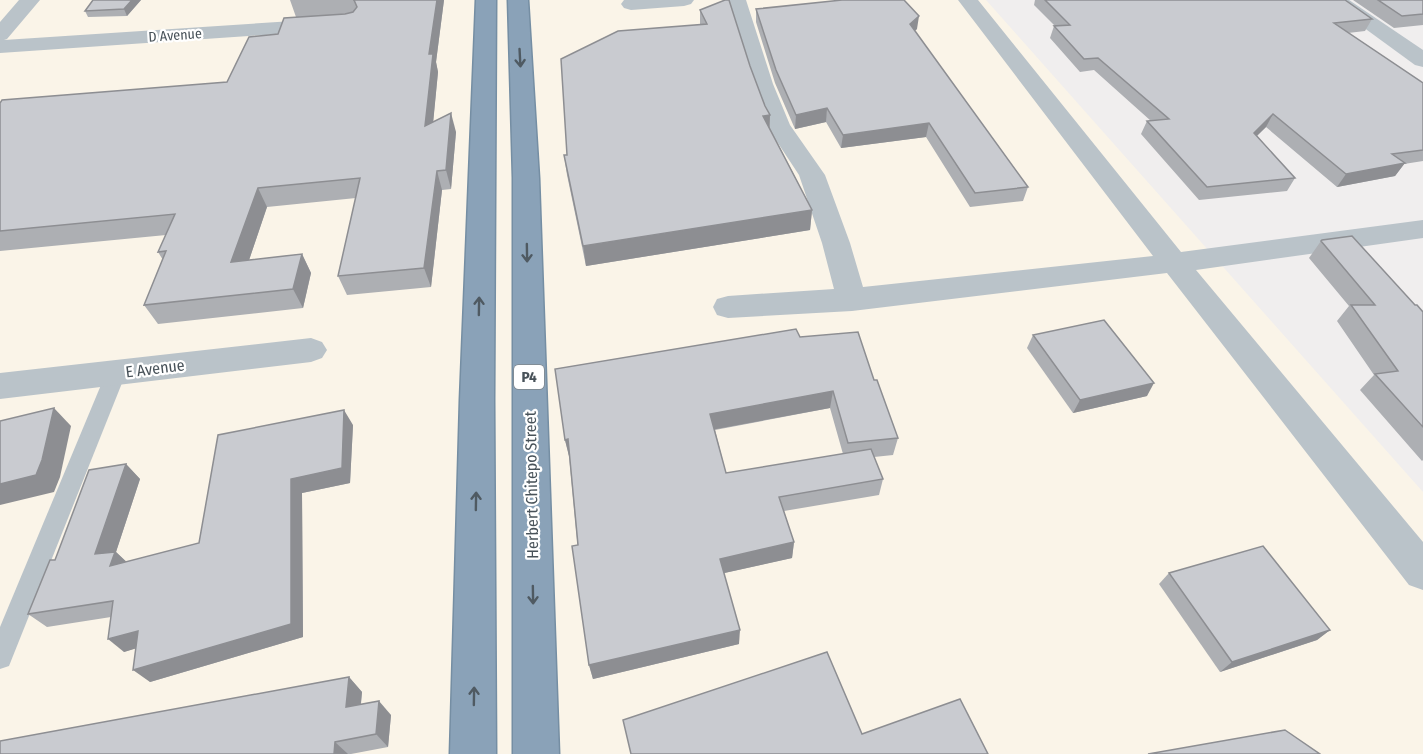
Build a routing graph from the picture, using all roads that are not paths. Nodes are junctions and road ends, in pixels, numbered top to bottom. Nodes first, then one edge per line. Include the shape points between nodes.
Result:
1 (30, 0) edge
2 (486, 0) edge
3 (518, 0) edge
4 (684, 0) edge
5 (736, 0) edge
6 (968, 0) edge
7 (1336, 0) edge
8 (631, 4) dead end
9 (339, 24) edge
10 (0, 35) edge
11 (0, 47) edge
12 (1423, 60) edge
13 (1423, 229) edge
14 (1174, 264) junction
15 (852, 300) junction
16 (728, 307) dead end
17 (310, 350) dead end
18 (116, 373) junction
19 (0, 386) edge
20 (1423, 572) edge
21 (0, 657) edge
22 (473, 754) edge
23 (536, 754) edge

1 - 10 street
22 -> 2 highway
3 -> 23 highway, Herbert Chitepo Street / P4 via 526,178
4 - 8 street
5 - 15 street via 778,125 812,175
6 - 14 street
7 - 12 street
9 - 11 street, D Avenue
13 - 14 street
14 - 15 street
14 - 20 street
15 - 16 street
17 - 18 street, E Avenue
18 - 19 street, E Avenue
18 - 21 lane

